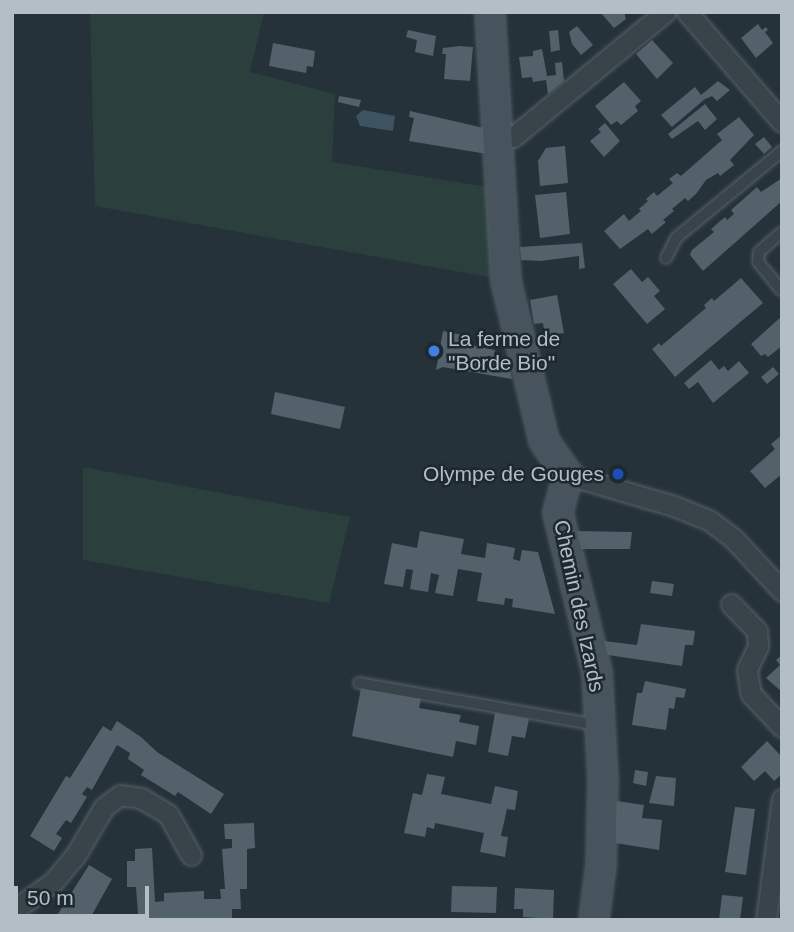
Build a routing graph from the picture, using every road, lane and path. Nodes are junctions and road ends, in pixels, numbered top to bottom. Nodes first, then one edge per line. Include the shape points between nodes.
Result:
1 (490, 12) edge
2 (665, 12) edge
3 (687, 12) edge
4 (782, 122) edge
5 (498, 137) junction
6 (782, 151) edge
7 (782, 232) edge
8 (666, 258) dead end
9 (781, 290) edge
10 (568, 475) junction
11 (782, 591) edge
12 (731, 604) dead end
13 (359, 683) dead end
14 (601, 725) junction
15 (782, 727) edge
16 (782, 799) edge
17 (191, 855) dead end
18 (19, 908) edge
19 (594, 920) edge
20 (766, 920) edge

1 - 5 street
2 - 5 street via 513,137
3 - 4 street
5 - 10 street via 506,281 513,317 544,441
6 - 8 lane via 676,238
7 - 9 lane via 759,253 758,262
10 - 11 street via 709,520 733,538
10 - 14 street, Chemin des Izards via 558,513 591,639
12 - 15 street via 757,631 758,646 747,670 751,694
13 - 14 lane
14 - 19 street, Chemin des Izards via 601,865
16 - 20 street
17 - 18 street via 168,814 141,798 120,795 104,807 75,856 53,881

